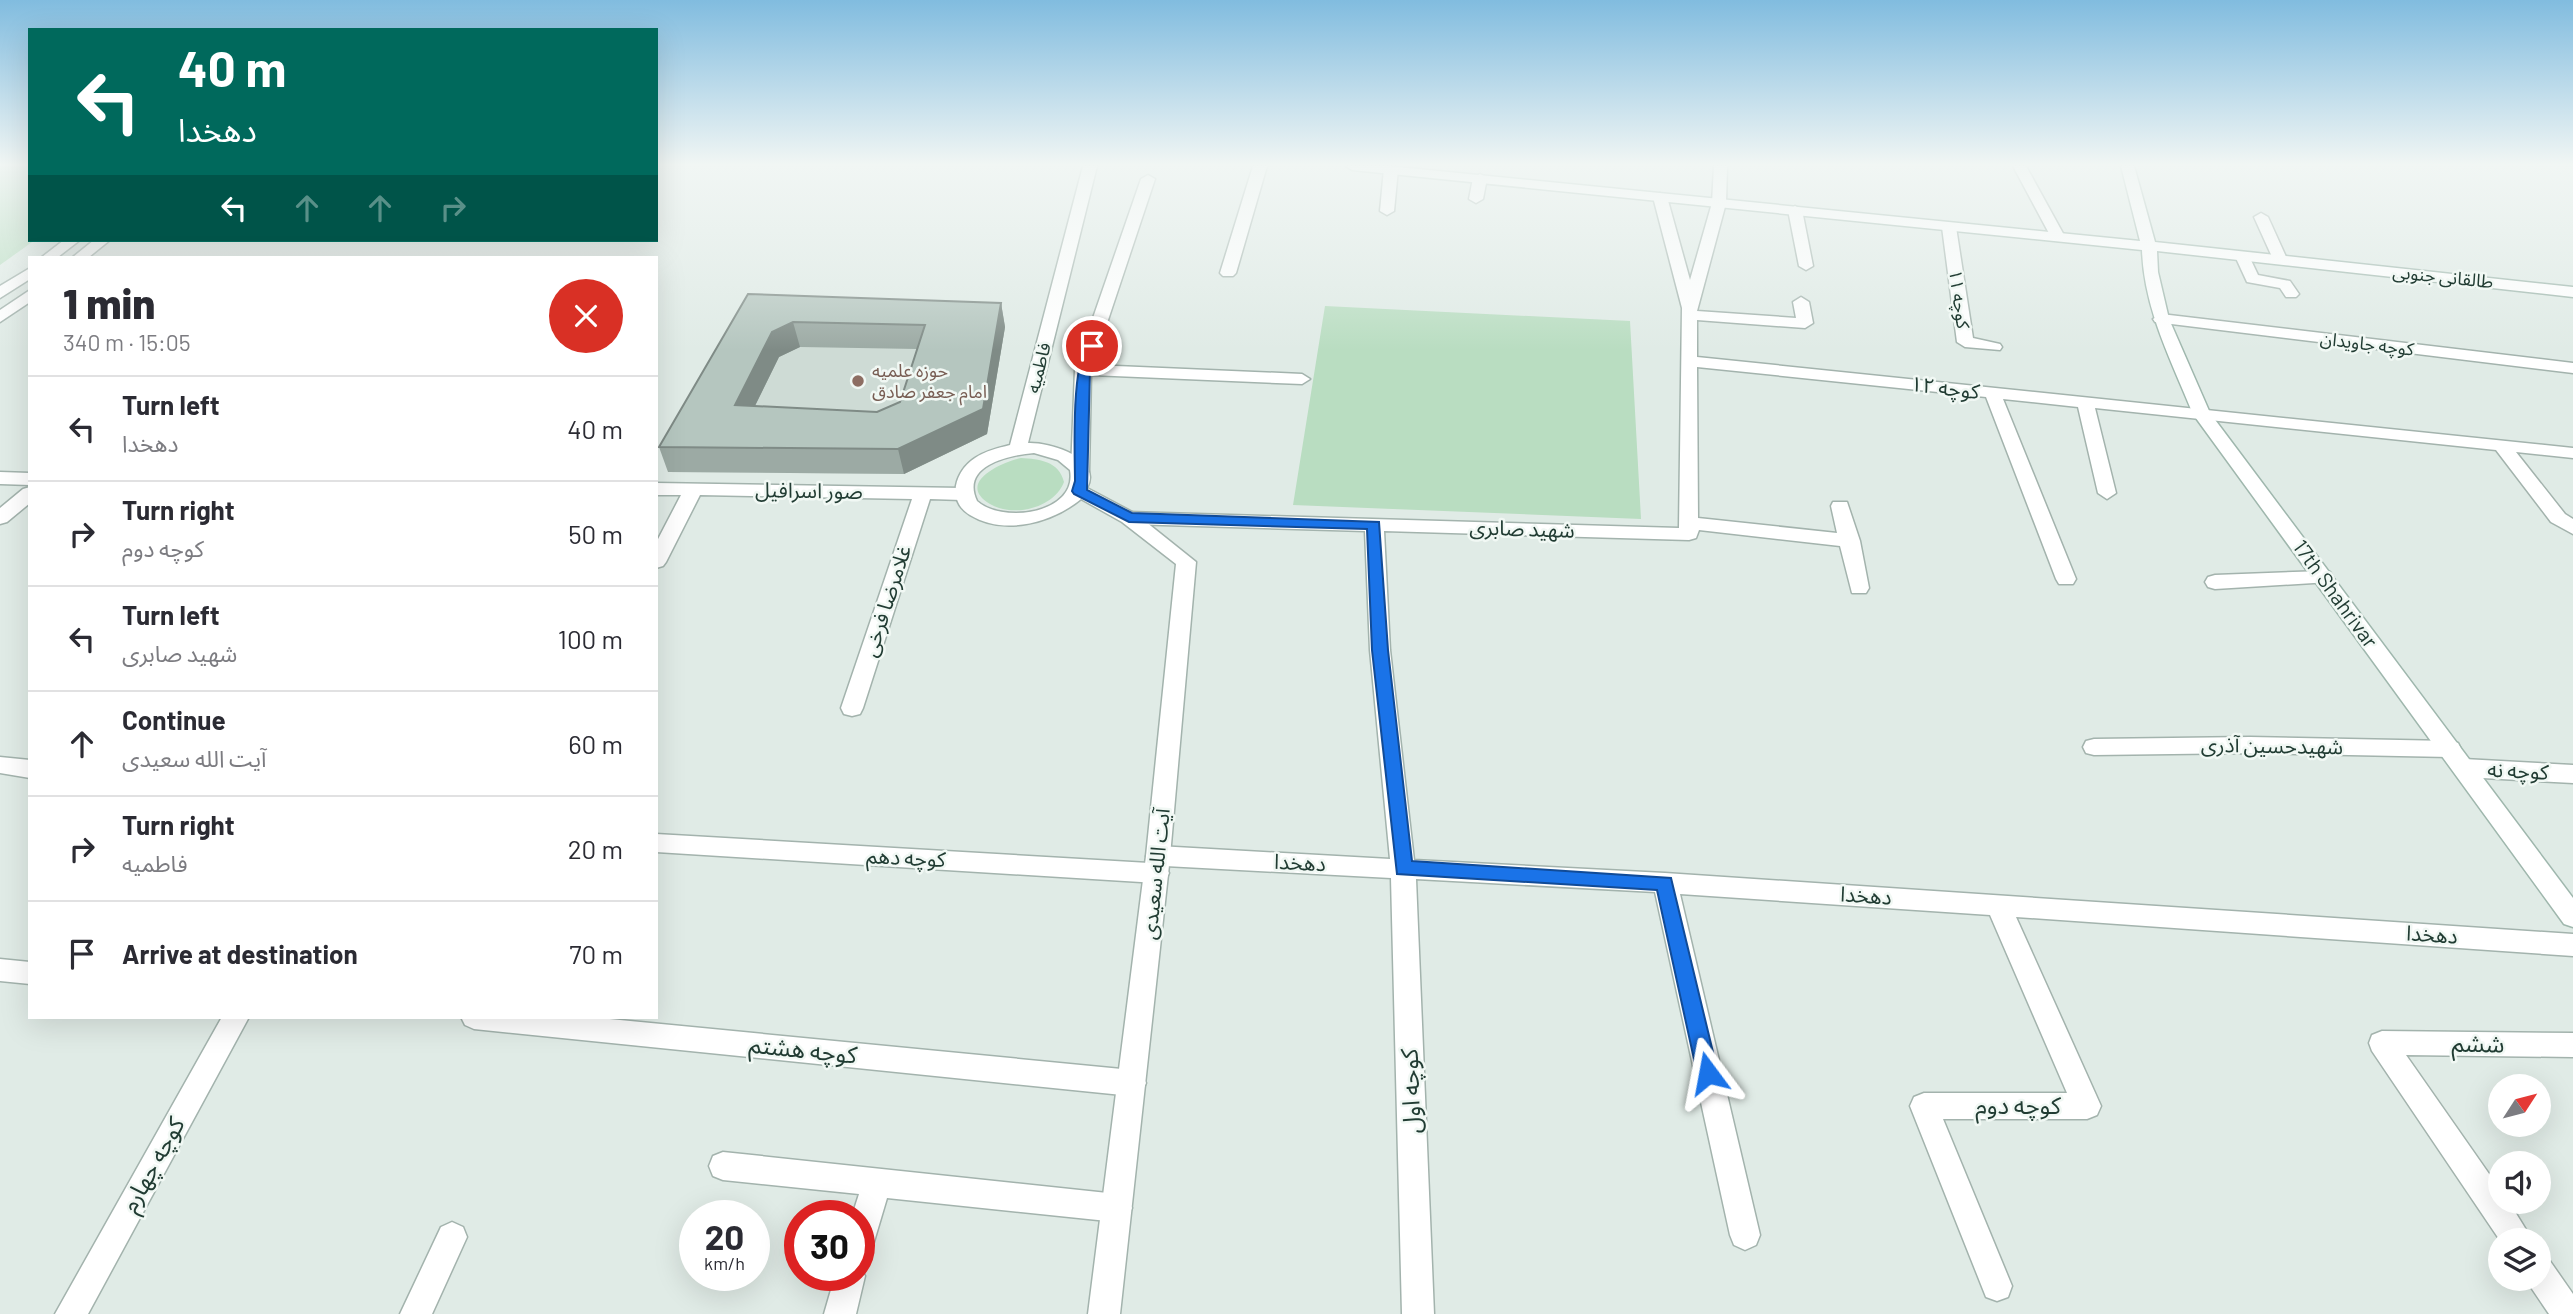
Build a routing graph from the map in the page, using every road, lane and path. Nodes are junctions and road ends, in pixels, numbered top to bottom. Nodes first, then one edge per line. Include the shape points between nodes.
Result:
1 (1074, 227) edge
2 (1132, 227) edge
3 (1242, 227) edge
4 (1668, 227) edge
5 (1712, 227) edge
6 (1798, 227) edge
7 (1949, 227) edge
8 (1952, 227) edge
9 (2053, 227) edge
10 (2144, 227) edge
11 (2266, 227) edge
12 (2058, 237) junction
13 (70, 242) edge
14 (100, 242) edge
15 (2149, 247) junction
16 (50, 256) edge
17 (80, 256) edge
18 (2242, 256) junction
19 (2280, 259) junction
20 (1805, 266) dead end
21 (28, 273) edge
22 (1228, 273) dead end
23 (2573, 292) edge
24 (0, 293) edge
25 (2291, 294) dead end
26 (28, 296) edge
27 (1801, 302) dead end
28 (1689, 312) junction
29 (0, 317) edge
30 (2161, 319) junction
31 (1994, 347) dead end
32 (1688, 361) junction
33 (2573, 368) edge
34 (1083, 370) junction
35 (1302, 379) dead end
36 (1993, 394) junction
37 (2086, 405) junction
38 (2202, 414) junction
39 (2502, 446) junction
40 (1018, 449) junction
41 (2573, 453) edge
42 (0, 478) edge
43 (28, 479) edge
44 (1080, 481) junction
45 (658, 489) edge
46 (693, 489) junction
47 (923, 493) junction
48 (2107, 493) dead end
49 (962, 494) junction
50 (28, 495) edge
51 (1840, 506) dead end
52 (0, 518) edge
53 (1129, 518) junction
54 (1689, 523) junction
55 (1374, 525) junction
56 (2573, 528) edge
57 (1850, 541) junction
58 (658, 558) edge
59 (2323, 577) junction
60 (2066, 579) dead end
61 (2215, 582) dead end
62 (1859, 588) dead end
63 (852, 708) dead end
64 (2094, 747) dead end
65 (2457, 759) junction
66 (0, 765) edge
67 (28, 769) edge
68 (2573, 774) edge
69 (658, 843) edge
70 (1158, 864) junction
71 (1404, 868) junction
72 (1665, 883) junction
73 (1998, 905) junction
74 (2573, 917) edge
75 (2573, 945) edge
76 (0, 970) edge
77 (28, 972) edge
78 (235, 1019) edge
79 (494, 1019) edge
80 (2573, 1045) edge
81 (1132, 1083) junction
82 (723, 1166) dead end
83 (877, 1182) junction
84 (872, 1200) edge
85 (1117, 1208) junction
86 (2509, 1228) edge
87 (1745, 1235) dead end
88 (452, 1237) dead end
89 (1997, 1286) dead end
90 (2551, 1289) edge
91 (846, 1291) edge
92 (71, 1314) edge
93 (416, 1314) edge
94 (840, 1314) edge
95 (1104, 1314) edge
96 (1418, 1314) edge
97 (2568, 1314) edge

1 - 40 street, فاطمیه
2 - 34 street
3 - 22 street
4 - 28 street
5 - 28 street
6 - 20 street
7 - 31 street, کوچه ۱۱ via 1965,342
8 - 12 street, طالقانی جنوبی
9 - 12 street
10 - 15 street, 17th Shahrivar
11 - 19 street
12 - 15 street, طالقانی جنوبی
13 - 16 street
14 - 17 street
15 - 18 street, طالقانی جنوبی
15 - 30 street, 17th Shahrivar
18 - 19 street, طالقانی جنوبی
18 - 25 street via 2252,279 2285,284
19 - 23 street, طالقانی جنوبی
21 - 24 street
26 - 29 street
27 - 28 street via 1805,323
28 - 32 street
30 - 33 street, کوچه جاویدان
30 - 38 street, 17th Shahrivar
32 - 36 street, کوچه ۱۲
32 - 54 street
34 - 35 street
34 - 44 street
36 - 37 street, کوچه ۱۲
36 - 60 street
37 - 38 street, کوچه ۱۲
37 - 48 street
38 - 39 street, کوچه ۱۲
38 - 59 street, 17th Shahrivar
39 - 41 street, کوچه ۱۲
39 - 56 street via 2558,518
40 - 44 street via 1057,453 1074,463
40 - 49 street via 999,453 970,470
42 - 43 street
44 - 49 street via 1070,502 1055,512 1016,520 980,513
44 - 53 street, آیت الله سعیدی
45 - 46 street, صور اسرافیل
46 - 47 street, صور اسرافیل
46 - 58 street
47 - 49 street, صور اسرافیل
47 - 63 street, غلامرضا فرخی
50 - 52 street
51 - 57 street
53 - 55 street, شهید صابری
53 - 70 street, آیت الله سعیدی via 1186,562
54 - 55 street, شهید صابری via 1689,534
54 - 57 street
55 - 71 street via 1380,650
57 - 62 street
59 - 61 street
59 - 65 street, 17th Shahrivar
64 - 65 street, شهیدحسین آذری via 2250,745
65 - 68 street, کوچه نه
65 - 74 street, 17th Shahrivar
66 - 67 street
69 - 70 street, کوچه دهم
70 - 71 street, دهخدا
70 - 81 street, آیت الله سعیدی
71 - 72 street, دهخدا
71 - 96 street, کوچه اول
72 - 73 street, دهخدا
72 - 87 street
73 - 75 street, دهخدا
73 - 89 street, کوچه دوم via 2087,1106 1924,1106
76 - 77 street
78 - 92 street, کوچه چهارم
79 - 81 street, کوچه هشتم
80 - 86 street, ششم via 2382,1043
81 - 85 street, آیت الله سعیدی
82 - 83 street
83 - 84 street
83 - 85 street
85 - 95 street, آیت الله سعیدی
88 - 93 street
90 - 97 street
91 - 94 street

